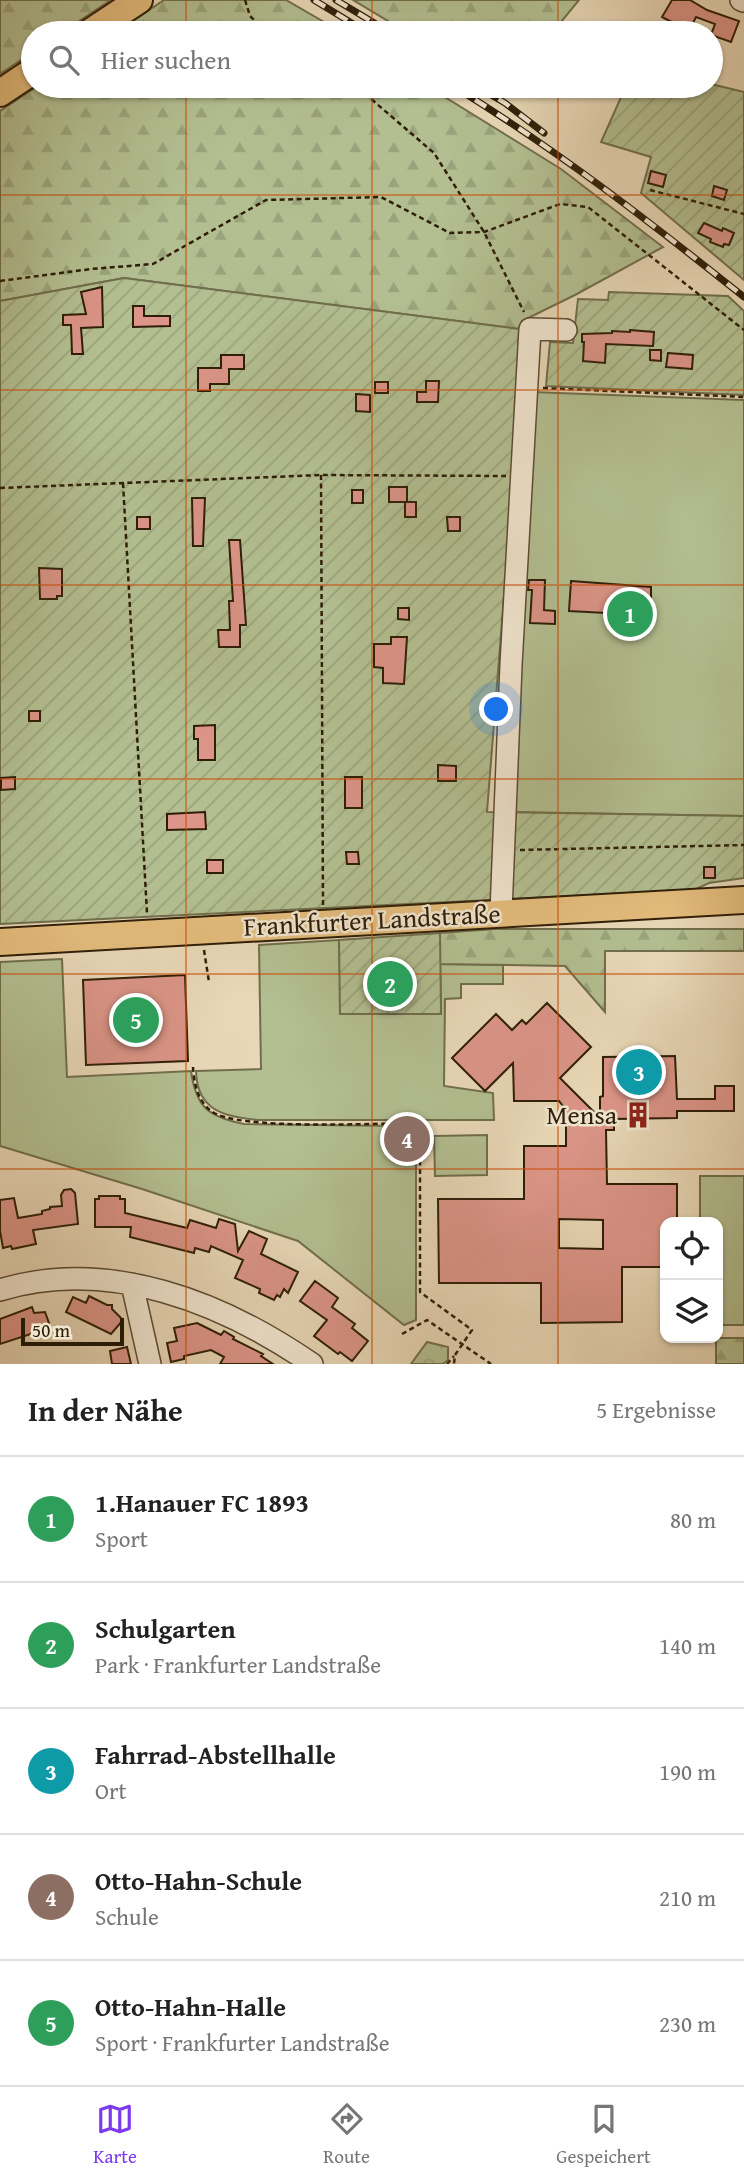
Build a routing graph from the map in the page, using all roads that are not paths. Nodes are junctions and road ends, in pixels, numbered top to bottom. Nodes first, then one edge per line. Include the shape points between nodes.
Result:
1 (139, 0) edge
2 (107, 21) edge
3 (21, 79) edge
4 (0, 93) edge
5 (566, 330) dead end
6 (744, 900) edge
7 (501, 912) junction
8 (0, 942) edge
9 (132, 1284) junction
10 (0, 1290) edge
11 (150, 1364) edge
12 (312, 1364) edge

1 - 2 main road
3 - 4 main road
5 - 7 street via 530,329
6 - 7 main road, Frankfurter Landstraße
7 - 8 main road, Frankfurter Landstraße
9 - 10 street via 67,1278
9 - 11 street
9 - 12 street via 224,1312

